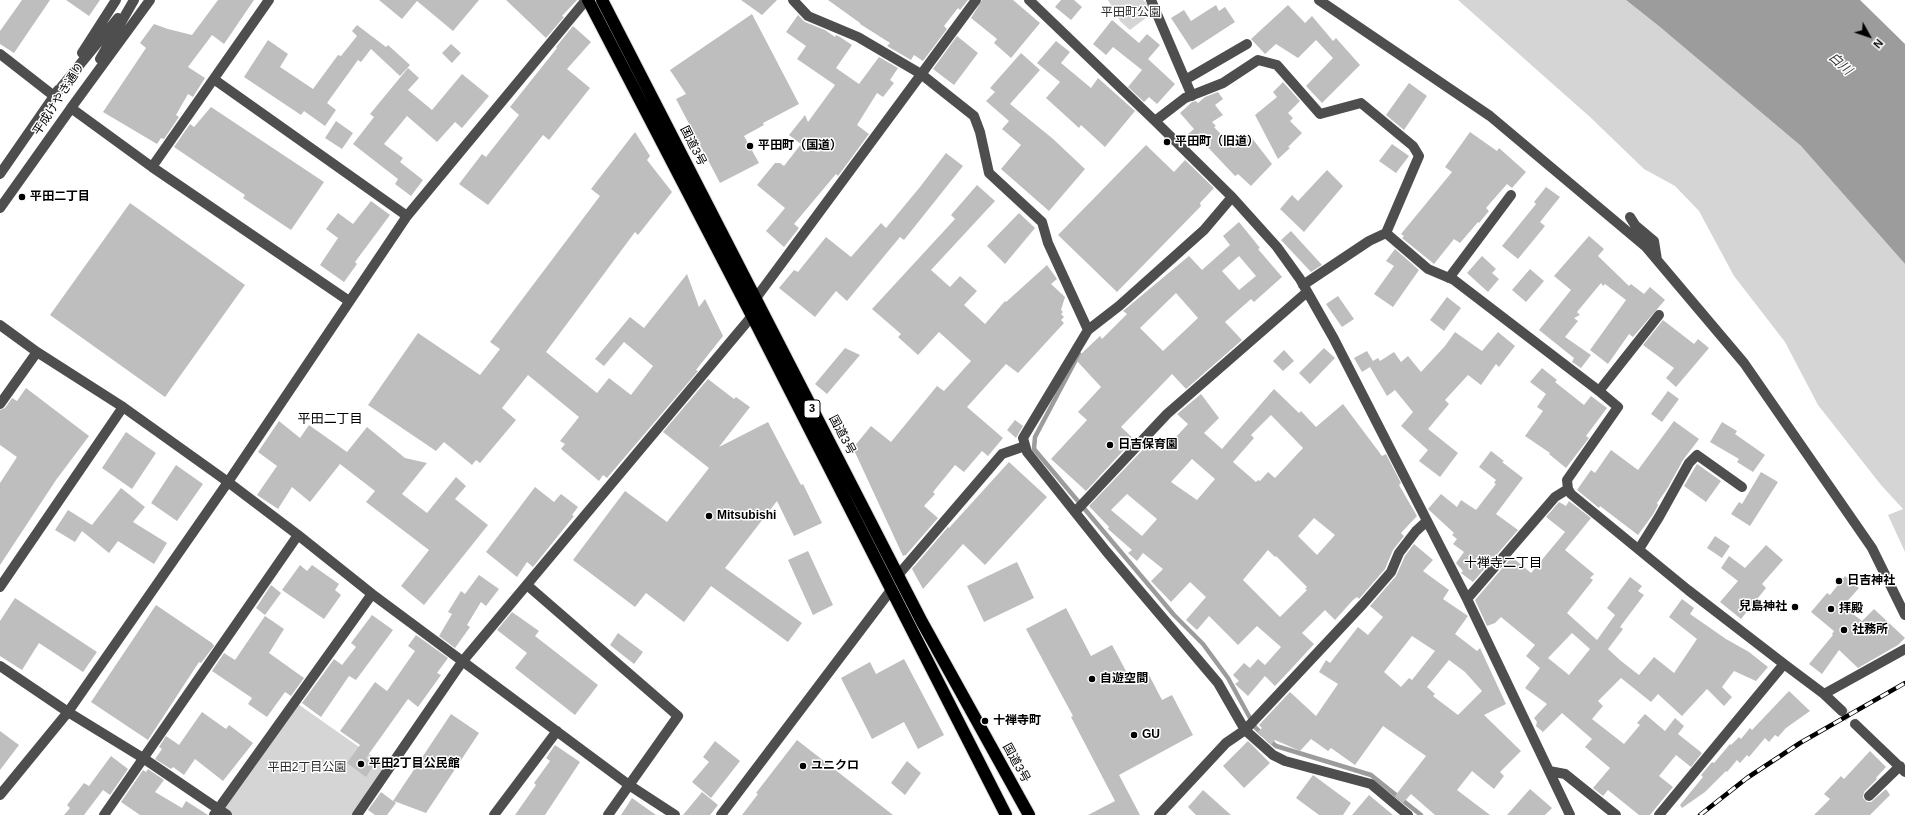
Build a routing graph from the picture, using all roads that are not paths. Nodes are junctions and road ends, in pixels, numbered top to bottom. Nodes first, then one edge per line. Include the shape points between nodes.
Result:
1 (116, 0) edge
2 (133, 0) edge
3 (150, 0) edge
4 (269, 0) edge
5 (587, 0) edge
6 (602, 0) edge
7 (793, 0) edge
8 (976, 0) edge
9 (1028, 0) edge
10 (1152, 0) edge
11 (1319, 0) edge
12 (1247, 44) dead end
13 (0, 54) edge
14 (921, 74) junction
15 (214, 80) junction
16 (1186, 80) junction
17 (54, 96) junction
18 (1192, 96) junction
19 (71, 108) junction
20 (1155, 121) junction
21 (152, 167) junction
22 (0, 174) edge
23 (1512, 195) dead end
24 (1232, 197) junction
25 (0, 208) edge
26 (407, 216) junction
27 (1630, 217) dead end
28 (1386, 233) junction
29 (1657, 260) junction
30 (1449, 278) junction
31 (1305, 288) junction
32 (756, 298) junction
33 (349, 301) junction
34 (1659, 315) dead end
35 (752, 316) junction
36 (0, 325) edge
37 (1088, 330) junction
38 (37, 352) junction
39 (1599, 391) junction
40 (0, 404) edge
41 (123, 407) junction
42 (1025, 446) junction
43 (228, 482) junction
44 (1742, 486) dead end
45 (1568, 489) junction
46 (1075, 512) junction
47 (1427, 521) junction
48 (298, 535) junction
49 (1639, 549) junction
50 (899, 574) junction
51 (527, 585) junction
52 (0, 587) edge
53 (891, 590) junction
54 (372, 594) junction
55 (1467, 599) junction
56 (1905, 615) edge
57 (1905, 649) edge
58 (462, 662) junction
59 (1784, 664) junction
60 (0, 666) edge
61 (1824, 694) junction
62 (1842, 711) tunnel mouth
63 (68, 712) junction
64 (1855, 724) tunnel mouth
65 (1245, 730) junction
66 (557, 731) junction
67 (144, 758) junction
68 (1902, 769) edge
69 (1549, 772) junction
70 (629, 785) junction
71 (0, 795) edge
72 (1870, 796) dead end
73 (219, 813) edge
74 (104, 815) edge
75 (357, 815) edge
76 (494, 815) edge
77 (608, 815) edge
78 (675, 815) edge
79 (721, 815) edge
80 (1006, 815) edge
81 (1029, 815) edge
82 (1159, 815) edge
83 (1408, 815) edge
84 (1570, 815) edge
85 (1616, 815) edge
86 (1659, 815) edge

1 - 17 street
2 - 17 street, 平成けやき通り
2 - 19 street, 平成けやき通り
3 - 19 street
4 - 15 street
5 - 26 street
5 - 35 highway, 3
6 - 32 highway, 国道3号 / 3
7 - 14 street via 808,16 858,37
8 - 14 street
9 - 20 street
10 - 16 street
11 - 29 street via 1490,116 1646,247
12 - 16 street
13 - 17 street
14 - 32 street
14 - 37 street via 974,116 989,173 1042,222 1048,243
15 - 21 street
15 - 26 street
16 - 18 street
17 - 22 street, 平成けやき通り
18 - 20 street
18 - 28 street via 1223,82 1258,60 1277,65 1320,114 1361,103 1413,146 1419,156
19 - 21 street
19 - 25 street, 平成けやき通り
20 - 24 street
21 - 33 street
23 - 30 street
24 - 31 street via 1277,247
24 - 37 street via 1204,230 1119,306
26 - 33 street
27 - 29 street via 1635,225 1654,241
28 - 30 street via 1428,269
28 - 31 street via 1369,241
29 - 56 street via 1744,363 1872,548
30 - 39 street
31 - 46 street via 1167,414
31 - 47 street via 1334,339
32 - 35 street
32 - 50 highway, 国道3号 / 3
33 - 43 street
34 - 39 street
35 - 51 street
35 - 53 highway, 3
36 - 38 street
37 - 42 street via 1024,438
38 - 40 street
38 - 41 street
39 - 45 street via 1618,407 1567,480
41 - 43 street
41 - 52 street
42 - 46 street via 1027,452
42 - 50 street via 1002,454
43 - 48 street
43 - 63 street
44 - 49 street via 1697,455 1689,463
45 - 49 street
45 - 55 street via 1555,497
46 - 65 street via 1218,683
47 - 55 street
47 - 65 street via 1398,553 1391,572
48 - 54 street
48 - 67 street
49 - 59 street
50 - 81 highway, 国道3号 / 3 via 922,622
51 - 58 street
51 - 70 street via 678,716
53 - 79 street
53 - 80 highway, 3
54 - 58 street
54 - 73 street
55 - 69 street
57 - 61 street
58 - 66 street
58 - 75 street
59 - 61 street
59 - 86 street
60 - 63 street
61 - 62 street
63 - 67 street
63 - 71 street
64 - 68 street
65 - 82 street via 1226,743
65 - 83 street via 1273,755 1285,761 1371,784
66 - 70 street
66 - 76 street
67 - 73 street
67 - 74 street
68 - 72 street
69 - 84 street
69 - 85 street via 1565,774
70 - 77 street
70 - 78 street

